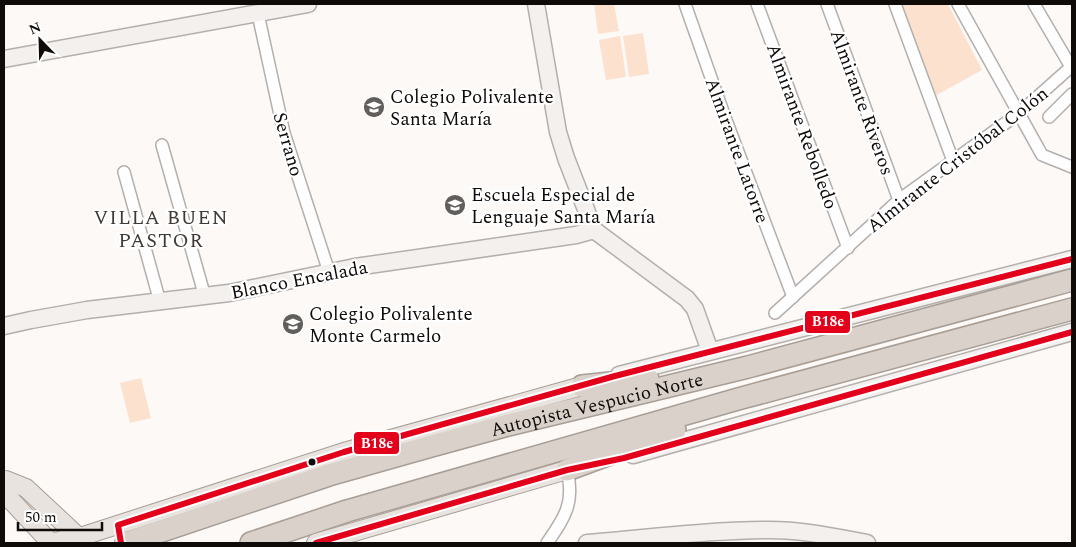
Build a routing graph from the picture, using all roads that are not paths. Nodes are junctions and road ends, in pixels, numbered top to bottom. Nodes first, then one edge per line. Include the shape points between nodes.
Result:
1 (308, 4) edge
2 (536, 4) edge
3 (685, 4) edge
4 (758, 4) edge
5 (827, 4) edge
6 (895, 4) edge
7 (958, 4) edge
8 (1034, 4) edge
9 (258, 14) junction
10 (4, 59) edge
11 (1072, 67) edge
12 (1072, 94) edge
13 (1018, 114) junction
14 (1049, 117) dead end
15 (162, 145) dead end
16 (953, 161) junction
17 (1072, 166) edge
18 (124, 172) dead end
19 (900, 200) junction
20 (594, 230) junction
21 (848, 248) junction
22 (1072, 259) edge
23 (329, 272) junction
24 (1072, 280) edge
25 (205, 297) junction
26 (793, 297) junction
27 (160, 302) junction
28 (1072, 308) edge
29 (775, 313) dead end
30 (4, 326) edge
31 (1072, 332) edge
32 (710, 351) junction
33 (748, 367) junction
34 (582, 386) junction
35 (738, 399) junction
36 (567, 470) junction
37 (5, 489) edge
38 (122, 534) edge
39 (83, 540) edge
40 (51, 543) edge
41 (122, 543) edge
42 (251, 543) edge
43 (316, 543) edge
44 (548, 543) edge
45 (587, 543) edge
46 (867, 543) edge

1 - 9 street
2 - 20 street via 558,132
3 - 26 street, Almirante Latorre
4 - 21 street, Almirante Rebolledo
5 - 19 street, Almirante Riveros
6 - 16 street
7 - 13 street
8 - 11 street
9 - 10 street
9 - 23 street, Serrano via 284,133
11 - 13 street, Almirante Cristóbal Colón
12 - 14 street
13 - 16 street, Almirante Cristóbal Colón
13 - 17 street via 1042,155
15 - 25 street
16 - 19 street, Almirante Cristóbal Colón
18 - 27 street
19 - 21 street, Almirante Cristóbal Colón
20 - 23 street, Blanco Encalada
20 - 32 street via 687,299 695,309
21 - 26 street, Almirante Cristóbal Colón
22 - 32 street
23 - 25 street, Blanco Encalada
24 - 33 highway, Autopista Vespucio Norte
25 - 27 street, Blanco Encalada
26 - 29 street, Almirante Cristóbal Colón
27 - 30 street, Blanco Encalada via 54,315
28 - 35 highway, Autopista Vespucio Norte
31 - 36 street via 624,458
32 - 34 street
33 - 34 highway
33 - 38 highway, Autopista Vespucio Norte via 508,425
34 - 38 main road via 344,452
35 - 36 highway via 661,436
35 - 42 highway, Autopista Vespucio Norte via 347,511
36 - 43 main road
36 - 44 street via 571,492 569,505
37 - 39 main road via 26,488
37 - 40 main road
38 - 39 main road
38 - 41 main road
39 - 40 main road
45 - 46 street via 771,530 823,534

